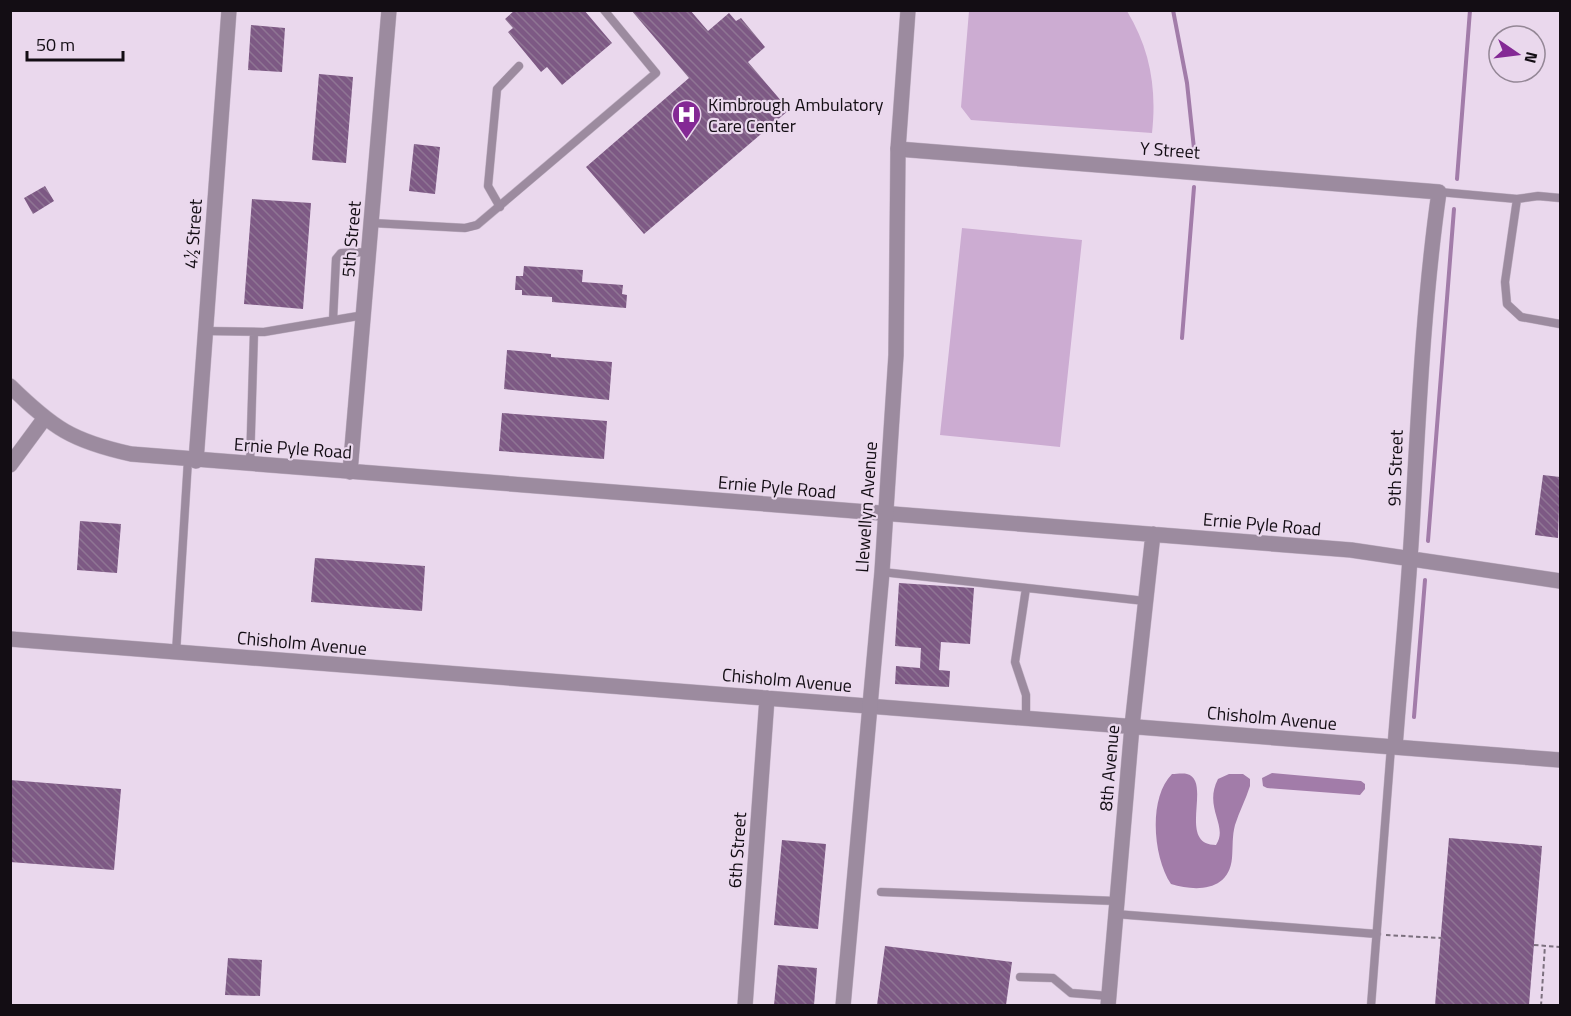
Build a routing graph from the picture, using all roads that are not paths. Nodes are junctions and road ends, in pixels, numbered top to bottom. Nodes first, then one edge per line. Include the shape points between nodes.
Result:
1 (229, 10) edge
2 (389, 10) edge
3 (604, 10) edge
4 (908, 10) edge
5 (519, 66) dead end
6 (898, 149) junction
7 (1439, 192) junction
8 (1560, 198) edge
9 (1516, 199) junction
10 (500, 207) junction
11 (372, 223) junction
12 (369, 252) junction
13 (364, 315) junction
14 (333, 320) junction
15 (1560, 324) edge
16 (205, 331) junction
17 (254, 332) junction
18 (10, 386) edge
19 (44, 419) junction
20 (192, 460) junction
21 (250, 464) junction
22 (10, 465) edge
23 (350, 471) junction
24 (885, 515) junction
25 (1153, 534) junction
26 (1409, 558) junction
27 (882, 572) junction
28 (1560, 581) edge
29 (1026, 588) junction
30 (1145, 601) junction
31 (10, 639) edge
32 (176, 652) junction
33 (767, 698) junction
34 (869, 706) junction
35 (1026, 718) junction
36 (1132, 726) junction
37 (1393, 747) junction
38 (1560, 760) edge
39 (881, 892) dead end
40 (1116, 908) junction
41 (1377, 934) junction
42 (1020, 977) dead end
43 (1108, 1001) edge
44 (745, 1005) edge
45 (843, 1005) edge
46 (1371, 1005) edge

1 - 16 street, 4½ Street
2 - 11 street, 5th Street
3 - 10 lane via 656,73
4 - 6 street, Llewellyn Avenue
5 - 10 lane via 497,89 488,186
6 - 7 street, Y Street
6 - 24 street, Llewellyn Avenue via 898,296
7 - 9 lane
7 - 26 street, 9th Street via 1418,391
8 - 9 lane
9 - 15 lane via 1506,282 1508,304 1521,317
10 - 11 lane via 477,225 465,228
11 - 12 street, 5th Street
12 - 13 street, 5th Street
12 - 14 lane via 341,253 336,259
13 - 14 lane
13 - 23 street, 5th Street
14 - 17 lane
16 - 17 lane
16 - 20 street, 4½ Street
17 - 21 lane
18 - 19 street, Ernie Pyle Road
19 - 20 street, Ernie Pyle Road via 71,436 109,449
19 - 22 street
20 - 21 street, Ernie Pyle Road
20 - 32 lane
21 - 23 street, Ernie Pyle Road
23 - 24 street, Ernie Pyle Road
24 - 25 street, Ernie Pyle Road
24 - 27 street, Llewellyn Avenue
25 - 26 street, Ernie Pyle Road
25 - 30 street, 8th Avenue
26 - 28 street, Ernie Pyle Road
26 - 37 street, 9th Street
27 - 29 lane
27 - 34 street, Llewellyn Avenue
29 - 30 lane
29 - 35 lane via 1015,662 1026,695
30 - 36 street, 8th Avenue
31 - 32 street, Chisholm Avenue
32 - 33 street, Chisholm Avenue
33 - 34 street, Chisholm Avenue
33 - 44 street, 6th Street
34 - 35 street, Chisholm Avenue
34 - 45 street, Llewellyn Avenue
35 - 36 street, Chisholm Avenue
36 - 37 street, Chisholm Avenue
36 - 40 street, 8th Avenue
37 - 38 street, Chisholm Avenue
37 - 41 lane
39 - 40 lane
40 - 41 lane
40 - 43 street, 8th Avenue
41 - 46 lane
42 - 43 lane via 1053,978 1071,993

